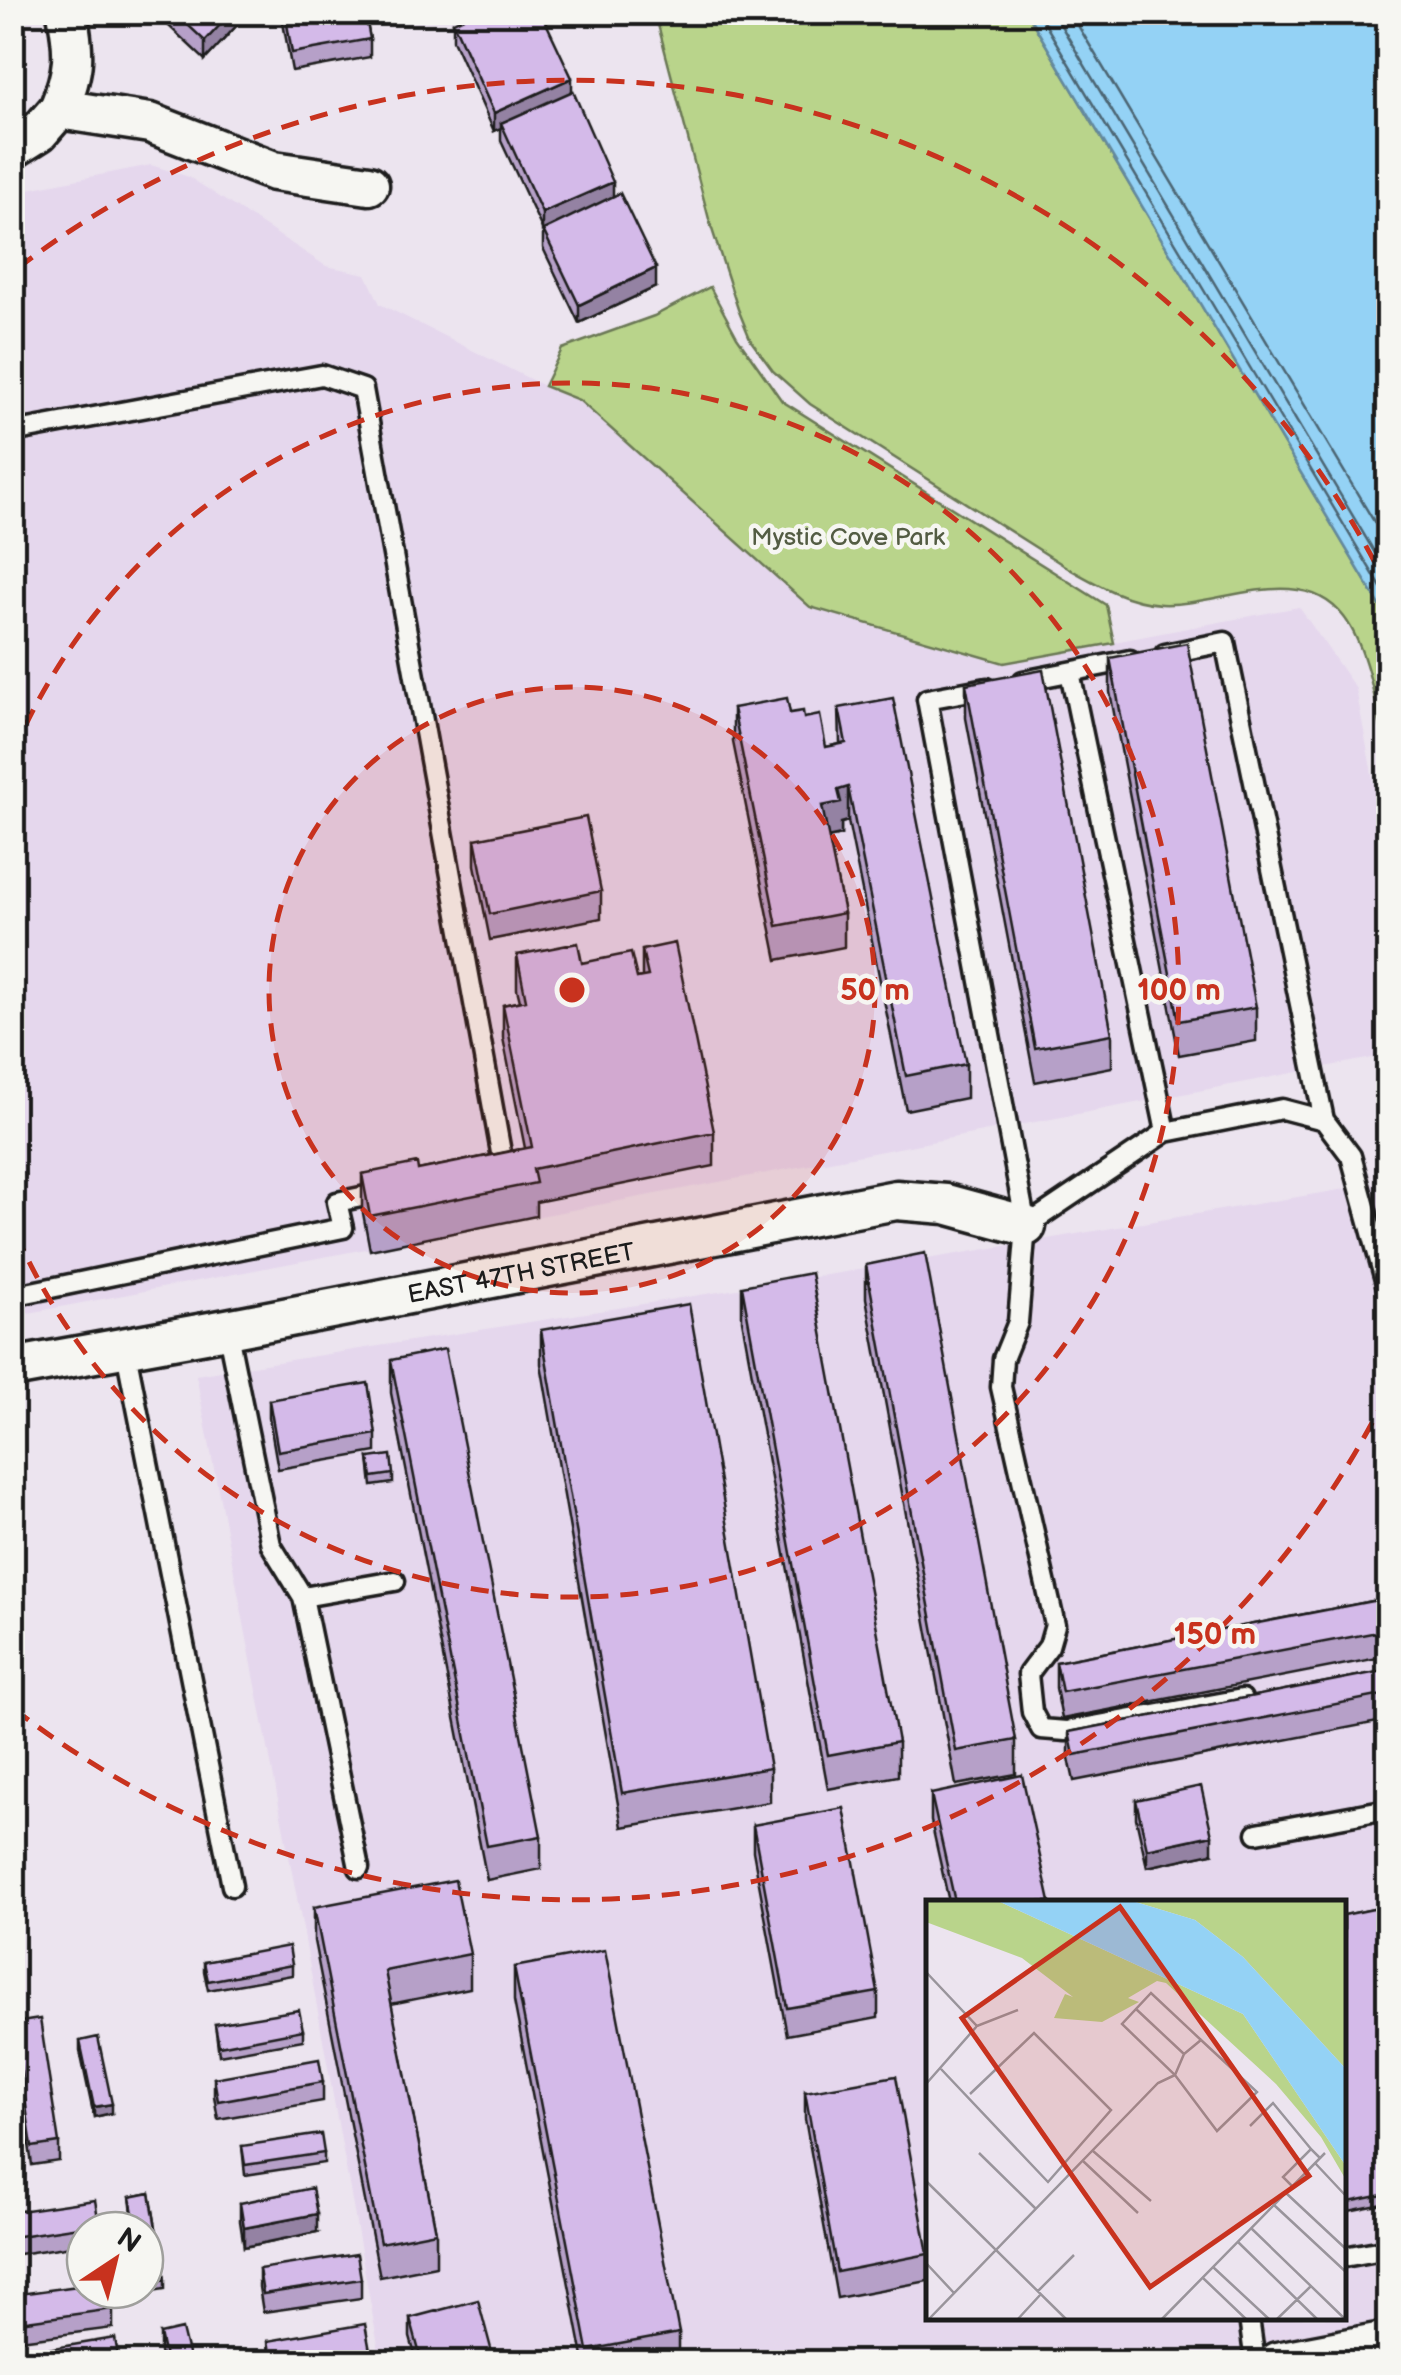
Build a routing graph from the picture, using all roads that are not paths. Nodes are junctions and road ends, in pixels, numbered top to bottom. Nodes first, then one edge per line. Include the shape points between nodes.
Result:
1 (67, 12) edge
2 (60, 109) junction
3 (12, 150) edge
4 (368, 185) dead end
5 (12, 432) edge
6 (1070, 672) junction
7 (1324, 1120) junction
8 (1166, 1132) junction
9 (485, 1172) edge
10 (411, 1187) edge
11 (1026, 1226) junction
12 (1388, 1291) edge
13 (12, 1296) edge
14 (227, 1329) junction
15 (125, 1347) junction
16 (12, 1368) edge
17 (396, 1581) dead end
18 (304, 1596) junction
19 (1256, 1696) edge
20 (1388, 1809) edge
21 (1257, 1833) dead end
22 (359, 1868) dead end
23 (232, 1886) dead end
24 (1388, 2249) edge
25 (1346, 2257) edge
26 (1249, 2320) edge
27 (1388, 2342) edge
28 (1256, 2362) edge
29 (1277, 2362) edge

1 - 2 street via 71,79
2 - 3 street
2 - 4 street via 150,123 274,171
5 - 9 lane via 322,374 364,389 504,1169
6 - 7 lane via 1225,642
6 - 8 lane
6 - 11 lane via 927,699
7 - 8 lane via 1282,1109
7 - 12 lane via 1351,1156
8 - 11 lane
10 - 13 lane via 336,1202 343,1228
11 - 14 street, EAST 47TH STREET via 946,1204 896,1200
11 - 19 lane via 1018,1322 1002,1360 1001,1387 1056,1625 1028,1674 1032,1712 1041,1729 1066,1731
14 - 15 street, EAST 47TH STREET
14 - 18 lane via 271,1545
15 - 16 street, EAST 47TH STREET
15 - 23 lane
17 - 18 lane
18 - 22 lane
20 - 21 lane
24 - 25 lane
26 - 28 lane
27 - 29 street

